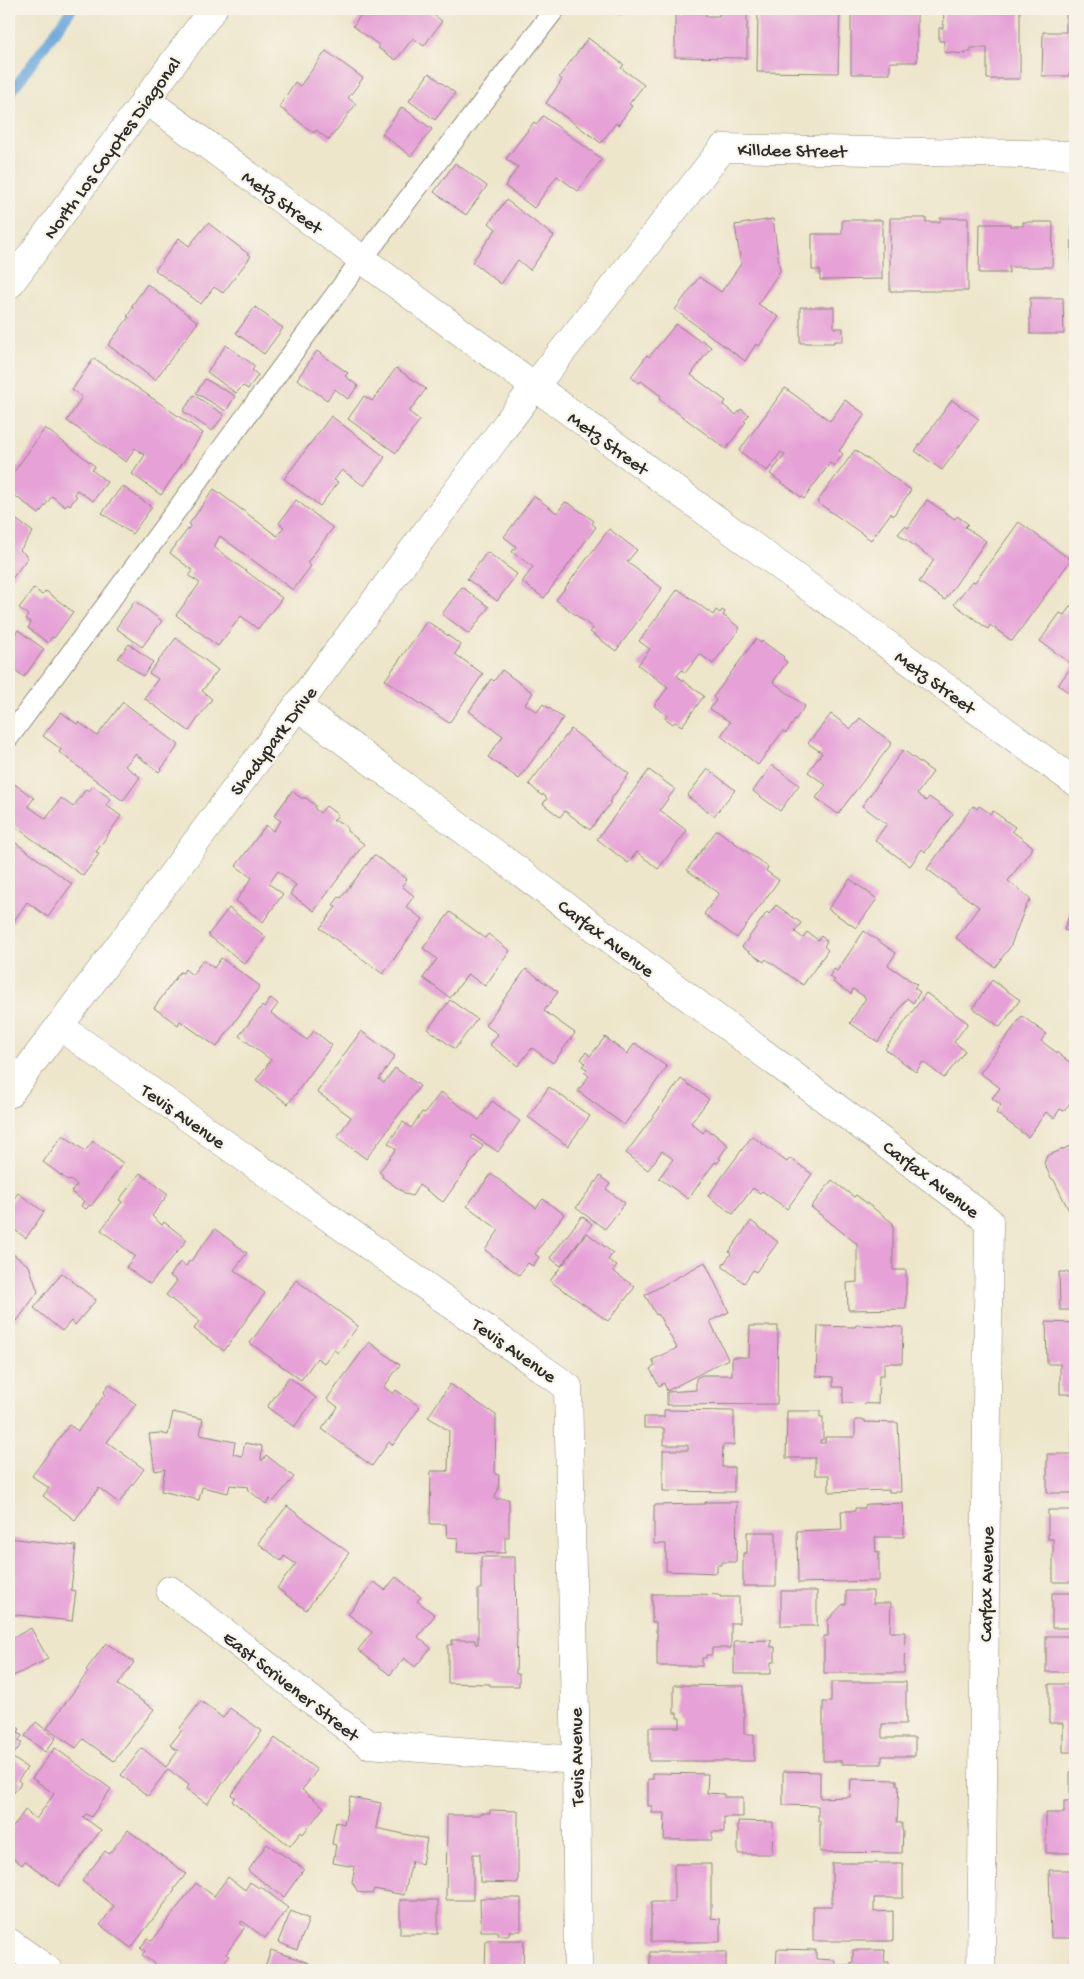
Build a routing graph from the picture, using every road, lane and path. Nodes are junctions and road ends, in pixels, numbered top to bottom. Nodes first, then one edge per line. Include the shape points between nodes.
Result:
1 (213, 9) edge
2 (555, 9) edge
3 (145, 99) junction
4 (1075, 155) edge
5 (362, 259) junction
6 (9, 285) edge
7 (534, 387) junction
8 (297, 706) junction
9 (9, 737) edge
10 (1075, 782) edge
11 (59, 1026) junction
12 (9, 1094) edge
13 (170, 1590) dead end
14 (576, 1760) junction
15 (9, 1942) edge
16 (48, 1970) edge
17 (578, 1970) edge
18 (981, 1970) edge

1 - 3 street, North Los Coyotes Diagonal
2 - 5 lane
3 - 5 street, Metz Street
3 - 6 street, North Los Coyotes Diagonal
4 - 7 street, Killdee Street via 723,148
5 - 7 street, Metz Street
5 - 9 lane
7 - 8 street, Shadypark Drive
7 - 10 street, Metz Street
8 - 11 street, Shadypark Drive
8 - 18 street, Carfax Avenue via 989,1221
11 - 12 street, Shadypark Drive
11 - 14 street, Tevis Avenue via 568,1387
13 - 14 street, East Scrivener Street via 368,1744
14 - 17 street, Tevis Avenue
15 - 16 street

